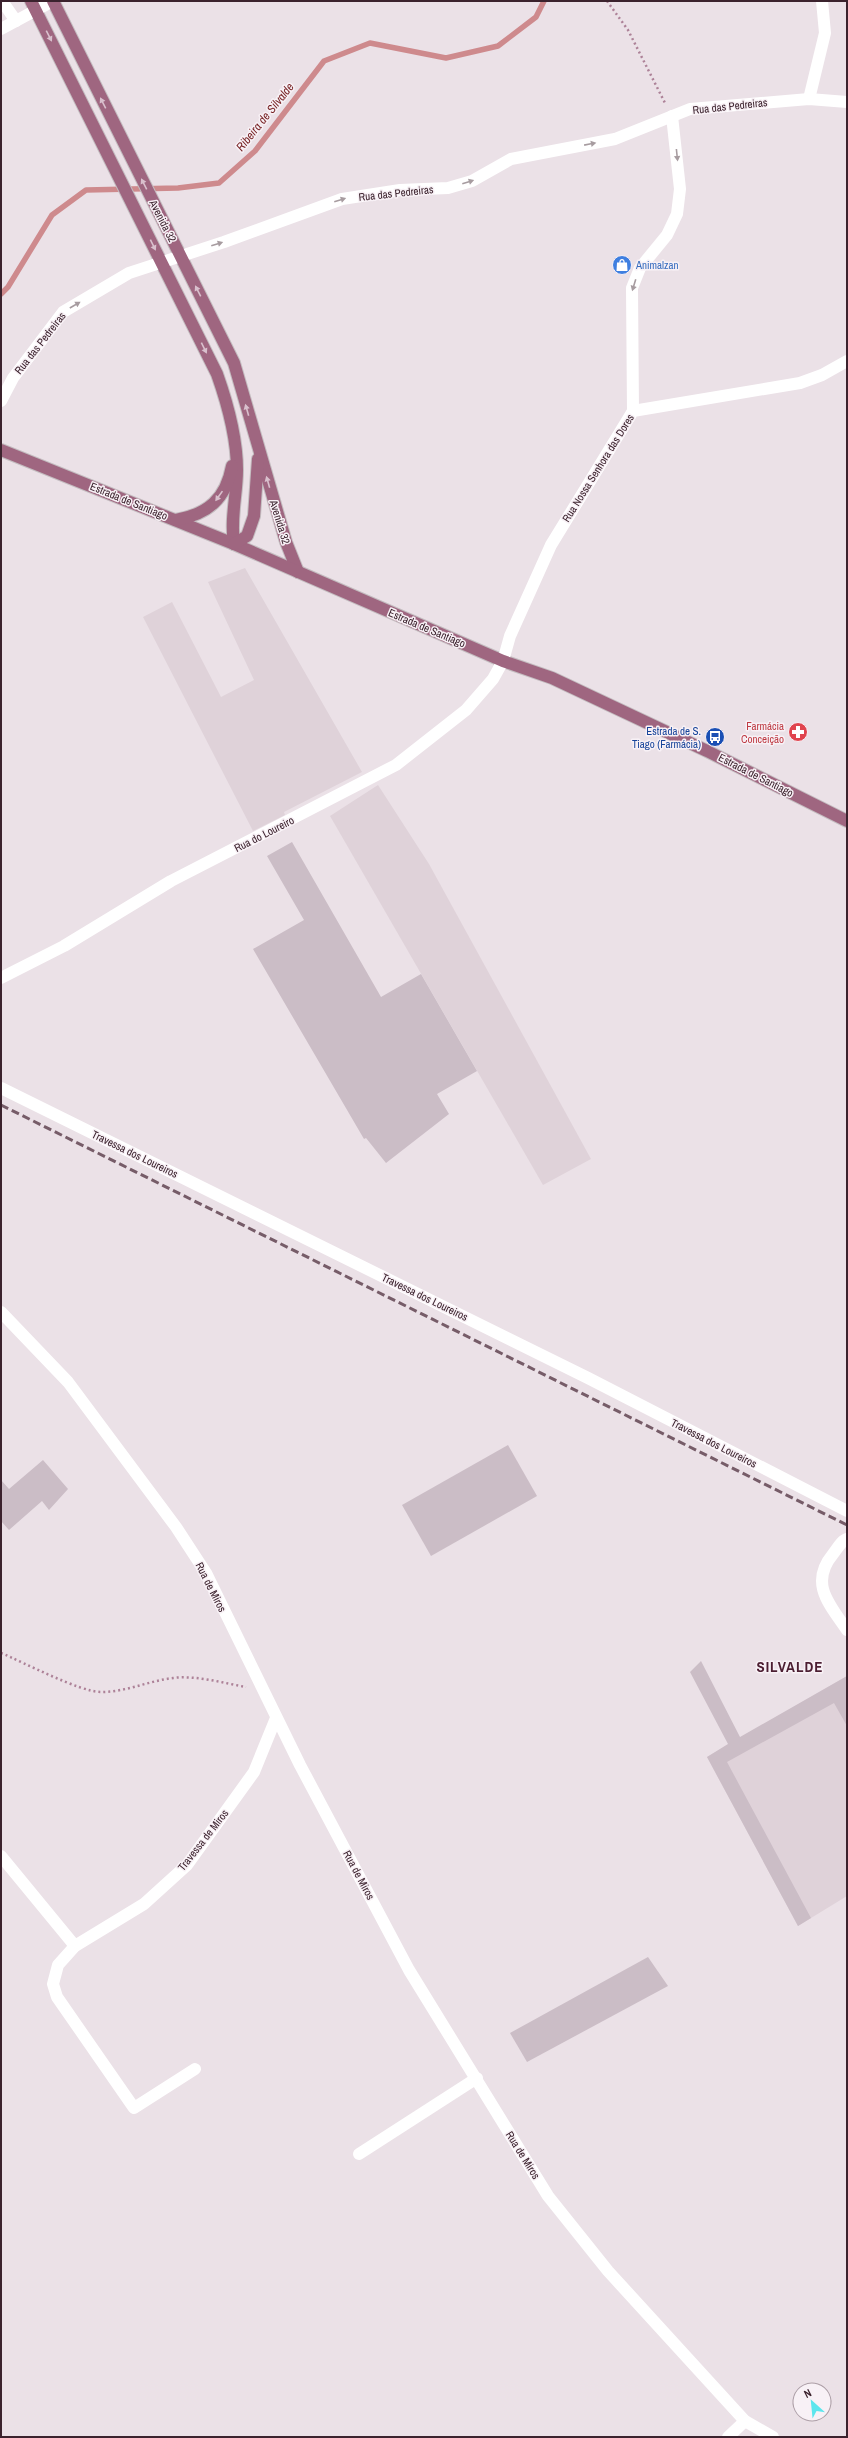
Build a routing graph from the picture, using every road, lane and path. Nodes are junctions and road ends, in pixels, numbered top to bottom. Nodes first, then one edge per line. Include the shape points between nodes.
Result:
1 (2, 1) edge
2 (53, 1) edge
3 (608, 1) edge
4 (822, 1) edge
5 (34, 6) edge
6 (16, 21) junction
7 (1, 29) edge
8 (809, 99) junction
9 (847, 102) edge
10 (672, 116) junction
11 (180, 256) junction
12 (162, 263) junction
13 (847, 361) edge
14 (1, 401) edge
15 (633, 411) junction
16 (235, 447) junction
17 (258, 448) junction
18 (1, 450) edge
19 (176, 520) junction
20 (234, 544) junction
21 (298, 572) junction
22 (503, 661) junction
23 (847, 821) edge
24 (1, 978) edge
25 (1, 1088) edge
26 (1, 1312) edge
27 (847, 1511) edge
28 (847, 1539) edge
29 (847, 1630) edge
30 (1, 1653) edge
31 (262, 1690) junction
32 (276, 1718) junction
33 (1, 1856) edge
34 (74, 1946) junction
35 (195, 2069) dead end
36 (477, 2078) junction
37 (359, 2154) dead end
38 (745, 2421) junction
39 (728, 2437) edge
40 (773, 2437) edge

1 - 6 street
2 - 5 street
11 -> 2 main road, Avenida 32
3 - 10 path via 628,30
4 - 8 street via 825,33
5 - 6 street
5 -> 12 main road, Avenida 32
6 - 7 street
8 - 9 street, Rua das Pedreiras
8 - 10 street, Rua das Pedreiras via 690,110
11 -> 10 street, Rua das Pedreiras via 342,199 400,190 448,188 472,181 511,159 615,139
10 -> 15 street via 680,189 677,214 667,235 640,268 632,288
11 - 12 street, Rua das Pedreiras
17 -> 11 main road, Avenida 32 via 234,363
14 -> 12 street, Rua das Pedreiras via 13,378 63,312 129,273
12 -> 16 main road, Avenida 32 via 217,374 229,410
13 - 15 street, Rua Nossa Senhora das Dores via 822,375 800,383
15 - 22 street, Rua Nossa Senhora das Dores via 551,545 510,636
16 -> 19 main road, Avenida 32 via 230,477 221,496 211,507 191,517
16 - 20 main road, Avenida 32 via 236,488 232,509
17 - 20 main road, Avenida 32 via 254,516 247,536
21 -> 17 main road, Avenida 32 via 286,542
18 - 19 main road, Estrada de Santiago
19 - 20 main road, Estrada de Santiago
20 - 21 main road, Estrada de Santiago
21 - 22 main road, Estrada de Santiago
22 - 23 main road, Estrada de Santiago via 559,681
22 - 24 street, Rua do Loureiro via 493,679 466,710 396,765 171,881 64,946
25 - 27 street, Travessa dos Loureiros via 581,1374
26 - 31 street, Rua de Miros via 68,1382 176,1527 206,1573
28 - 29 street via 824,1564 821,1580 826,1600
30 - 31 path via 99,1692 131,1689 158,1680 175,1678
31 - 32 street, Rua de Miros
32 - 34 street, Travessa de Miros via 254,1772 187,1865 144,1904
32 - 36 street, Rua de Miros via 409,1970
33 - 34 street
34 - 35 street, Travessa de Miros via 58,1966 54,1984 57,1997 134,2108
36 - 37 street
36 - 38 street, Rua de Miros via 548,2196 608,2271
38 - 39 street
38 - 40 street, Rua de Miros

